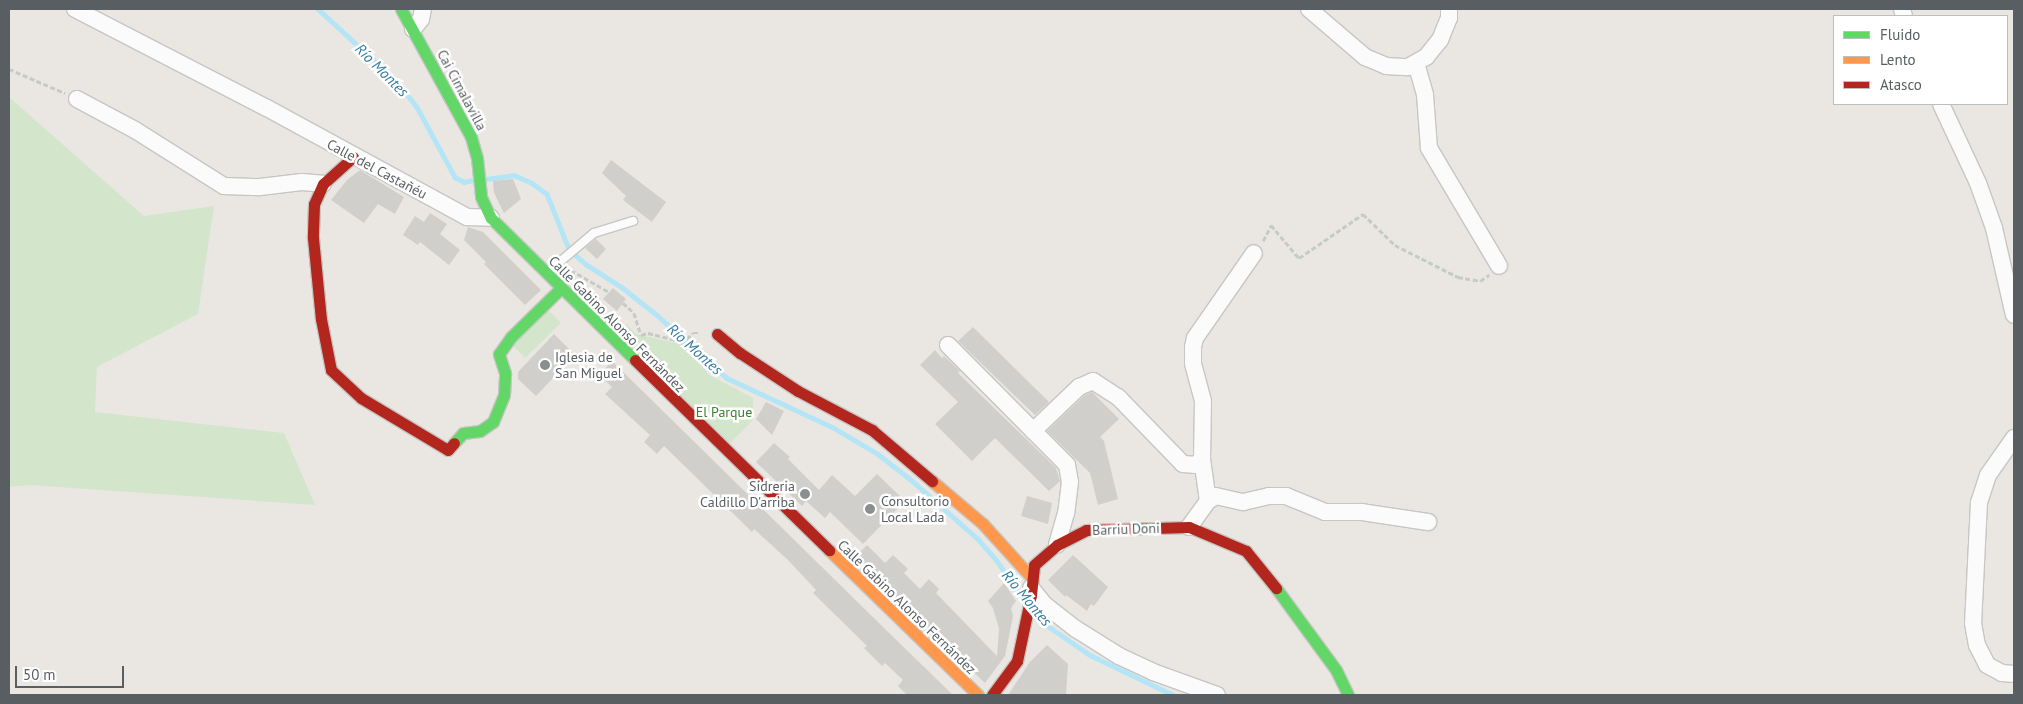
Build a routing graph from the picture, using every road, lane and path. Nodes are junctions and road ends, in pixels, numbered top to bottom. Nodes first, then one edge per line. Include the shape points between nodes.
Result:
1 (75, 9) edge
2 (401, 9) edge
3 (423, 9) edge
4 (1310, 9) edge
5 (1450, 9) edge
6 (413, 29) junction
7 (1416, 63) junction
8 (9, 69) edge
9 (77, 99) joint
10 (1942, 105) edge
11 (353, 157) junction
12 (322, 184) junction
13 (481, 197) joint
14 (491, 218) junction
15 (633, 221) dead end
16 (1254, 252) joint
17 (559, 263) junction
18 (1500, 266) joint
19 (545, 274) junction
20 (560, 289) junction
21 (609, 292) dead end
22 (623, 304) dead end
23 (2014, 315) edge
24 (693, 333) dead end
25 (717, 334) dead end
26 (948, 345) dead end
27 (1033, 431) junction
28 (2014, 438) edge
29 (1202, 459) junction
30 (1208, 501) junction
31 (1428, 522) dead end
32 (1189, 527) junction
33 (1057, 545) junction
34 (1031, 587) junction
35 (2014, 674) edge
36 (978, 695) edge
37 (992, 695) edge
38 (1216, 695) edge
39 (1348, 695) edge

1 - 11 street, Calle del Castañéu via 267,108
2 - 6 street, Cai Cimalavilla
3 - 6 street via 421,19
4 - 7 street via 1365,57 1386,66 1408,67
5 - 7 street via 1440,40 1426,57
6 - 13 street, Cai Cimalavilla via 471,137
7 - 18 street via 1425,95 1429,148
8 - 9 path
9 - 12 street via 135,130 224,186
10 - 23 street via 1978,184 1994,228
11 - 12 street
11 - 14 street, Calle del Castañéu via 467,217
12 - 20 street via 314,204 313,238 321,319 331,370 361,398 448,450 463,433 480,431 493,422 504,395 505,373 499,354 511,337
13 - 14 street, Calle Gabino Alonso Fernández
14 - 19 street, Calle Gabino Alonso Fernández
15 - 17 lane via 594,233
16 - 18 path via 1271,224 1299,258 1363,214 1395,245 1458,277 1480,282
16 - 29 street via 1195,338 1193,363 1203,401
17 - 19 lane
17 - 21 path
19 - 20 street, Calle Gabino Alonso Fernández
20 - 36 street, Calle Gabino Alonso Fernández
22 - 24 path via 634,313 641,335 648,333 681,344
25 - 34 street via 798,391 872,430 983,524
26 - 27 street
27 - 29 street via 1079,386 1093,381 1118,397 1183,464 1196,465
27 - 33 street via 1067,465 1070,482
28 - 35 street via 1988,475 1978,502 1973,623 1977,646 1987,665 2002,673
29 - 30 street
30 - 31 street via 1216,496 1243,502 1286,496 1326,512 1362,512
30 - 32 street
32 - 33 street, Barriu Doni via 1086,530
32 - 39 street, Barriu Doni via 1246,551 1336,670
33 - 34 street, Barriu Doni via 1034,565
34 - 37 street, Barriu Doni via 1017,661
34 - 38 street via 1045,605 1119,656

